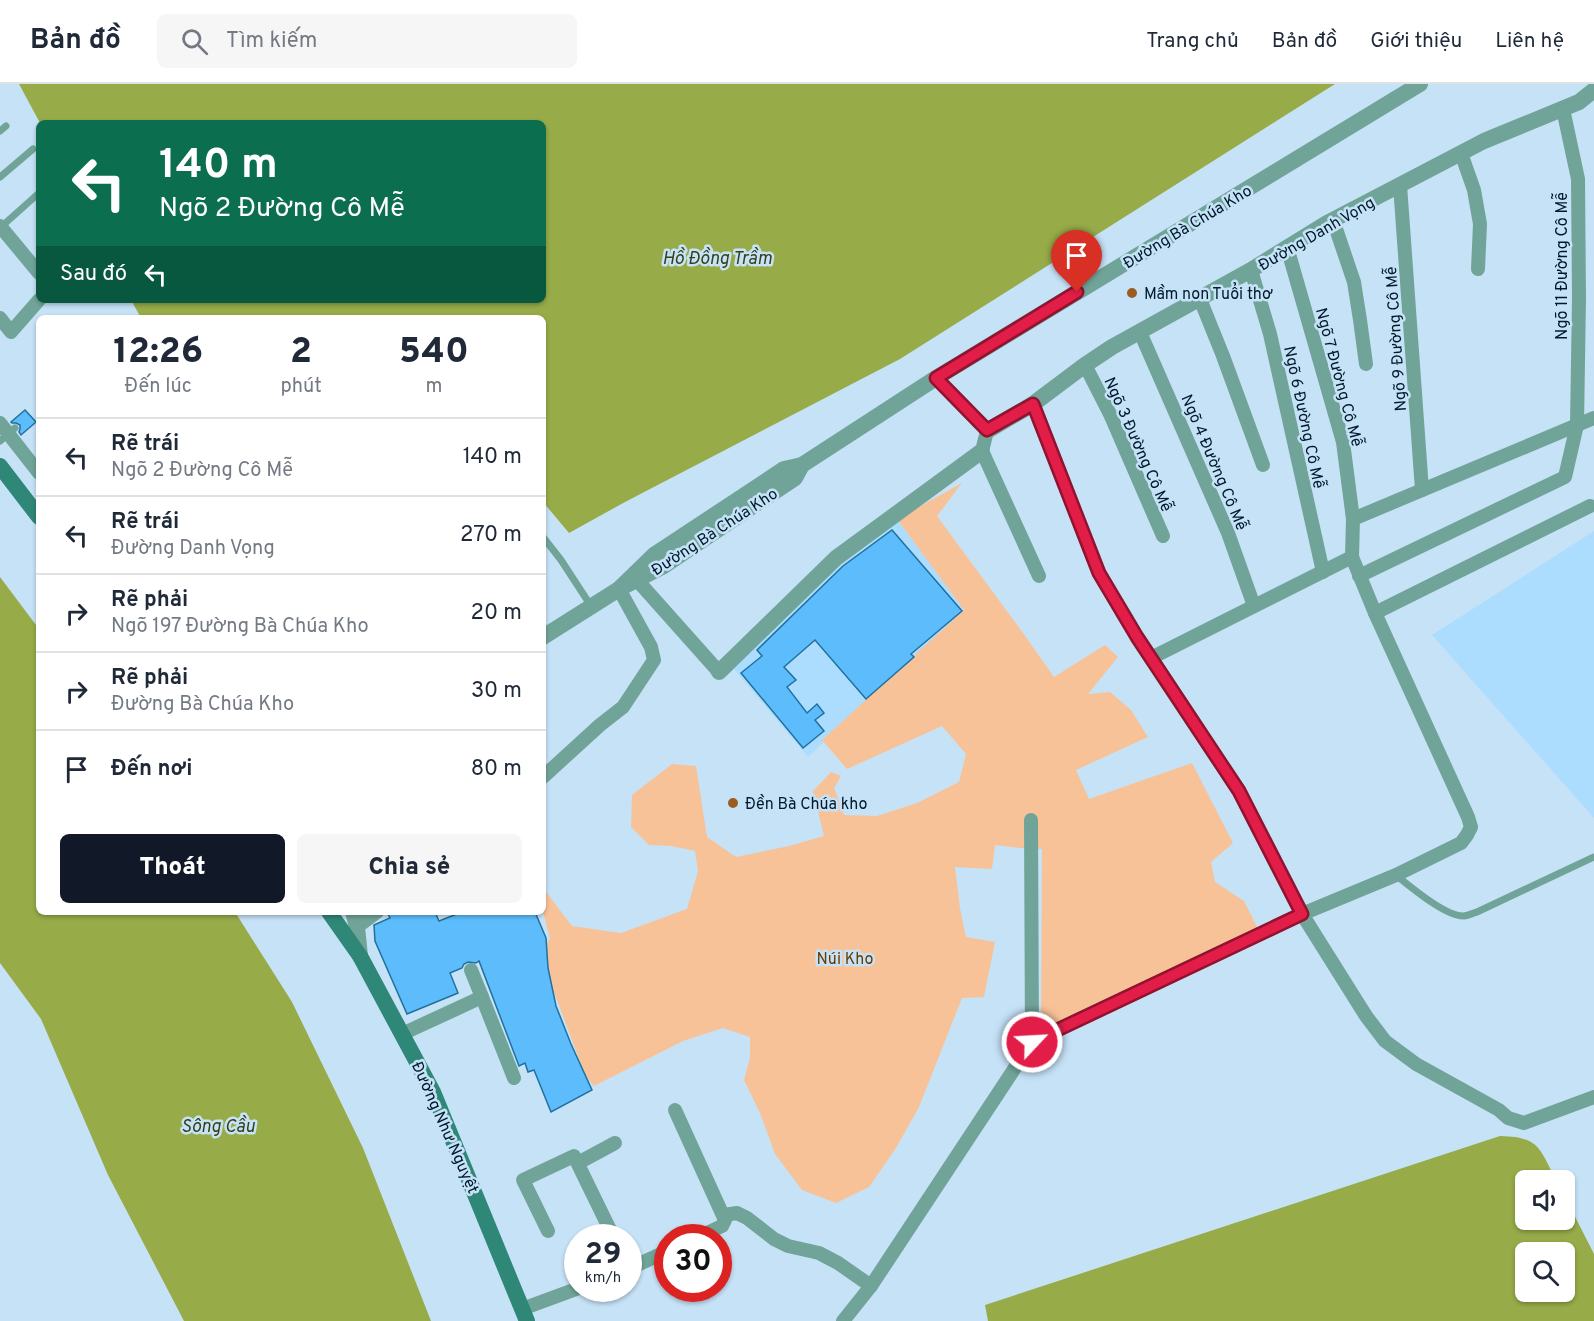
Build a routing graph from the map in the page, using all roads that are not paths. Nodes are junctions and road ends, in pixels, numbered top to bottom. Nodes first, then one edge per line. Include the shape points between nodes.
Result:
1 (1420, 84) edge
2 (1594, 90) edge
3 (1563, 109) junction
4 (6, 126) dead end
5 (0, 132) edge
6 (33, 149) dead end
7 (1461, 153) junction
8 (0, 177) edge
9 (1400, 185) junction
10 (36, 196) edge
11 (1333, 220) junction
12 (0, 227) edge
13 (1287, 247) junction
14 (36, 269) edge
15 (1478, 269) dead end
16 (1251, 270) junction
17 (1200, 299) junction
18 (36, 303) edge
19 (0, 318) edge
20 (1140, 332) junction
21 (1365, 364) dead end
22 (1085, 365) junction
23 (936, 378) junction
24 (1033, 404) junction
25 (1594, 418) edge
26 (0, 423) edge
27 (1577, 425) junction
28 (15, 428) dead end
29 (987, 430) junction
30 (0, 441) edge
31 (982, 451) junction
32 (802, 465) junction
33 (1263, 465) dead end
34 (0, 466) edge
35 (36, 468) edge
36 (1422, 490) junction
37 (1590, 506) dead end
38 (36, 513) edge
39 (1353, 519) junction
40 (1163, 536) dead end
41 (546, 541) edge
42 (1352, 557) junction
43 (1323, 572) junction
44 (1039, 576) dead end
45 (1359, 576) junction
46 (637, 580) junction
47 (619, 589) junction
48 (591, 606) junction
49 (1254, 606) junction
50 (1375, 613) junction
51 (546, 635) edge
52 (1151, 658) junction
53 (720, 672) joint
54 (546, 774) edge
55 (1031, 820) dead end
56 (1594, 856) edge
57 (1396, 875) junction
58 (1302, 914) junction
59 (331, 915) edge
60 (355, 919) edge
61 (360, 956) junction
62 (471, 970) dead end
63 (482, 997) junction
64 (402, 1034) junction
65 (1032, 1042) junction
66 (514, 1078) dead end
67 (1594, 1097) edge
68 (675, 1110) dead end
69 (615, 1143) dead end
70 (578, 1163) junction
71 (724, 1215) junction
72 (607, 1224) edge
73 (723, 1224) edge
74 (548, 1231) dead end
75 (871, 1286) junction
76 (564, 1295) edge
77 (524, 1315) edge
78 (843, 1321) edge

1 - 23 street, Đường Bà Chúa Kho
2 - 3 street, Đường Danh Vọng
3 - 7 street, Đường Danh Vọng
3 - 27 street, Ngõ 11 Đường Cô Mễ via 1578,179
4 - 5 lane
6 - 8 lane
7 - 9 street, Đường Danh Vọng
7 - 15 street via 1480,224
9 - 11 street, Đường Danh Vọng
9 - 36 street, Ngõ 9 Đường Cô Mễ
10 - 12 lane
11 - 13 street, Đường Danh Vọng
11 - 21 street via 1353,282
12 - 14 street
13 - 16 street, Đường Danh Vọng
13 - 39 street, Ngõ 7 Đường Cô Mễ via 1343,442
16 - 17 street, Đường Danh Vọng
16 - 43 street, Ngõ 6 Đường Cô Mễ via 1270,334
17 - 20 street, Đường Danh Vọng
17 - 33 street
18 - 19 street via 11,332
20 - 22 street, Đường Danh Vọng
20 - 49 street, Ngõ 4 Đường Cô Mễ via 1228,533
22 - 24 street, Đường Danh Vọng
22 - 40 street, Ngõ 3 Đường Cô Mễ
23 - 29 street
23 - 32 street, Đường Bà Chúa Kho
24 - 29 street, Đường Danh Vọng
24 - 52 street via 1099,573
25 - 27 street
26 - 35 street
27 - 36 street
27 - 45 street, Ngõ 11 Đường Cô Mễ via 1565,477
28 - 30 lane, bridge
29 - 31 street
31 - 44 street
31 - 53 street via 836,558
32 - 46 street, Đường Bà Chúa Kho via 795,478 663,567
32 - 47 street, Đường Bà Chúa Kho via 784,469 654,555
34 - 38 main road
36 - 39 street
37 - 50 street
39 - 42 street, Ngõ 7 Đường Cô Mễ
41 - 48 lane
42 - 43 street
42 - 45 street
43 - 49 street
45 - 50 street
46 - 47 street, Đường Bà Chúa Kho
46 - 53 street
47 - 48 street, Đường Bà Chúa Kho
47 - 54 street via 651,647 654,660 623,706
48 - 51 street, Đường Bà Chúa Kho
49 - 52 street
50 - 57 street via 1471,827 1461,843
52 - 58 street via 1239,791
55 - 65 street
56 - 57 lane via 1464,916 1429,901
57 - 58 street
58 - 65 street
58 - 67 street via 1385,1041 1416,1064 1508,1118 1524,1123
59 - 61 main road, Đường Như Nguyệt
60 - 61 street
61 - 64 main road, Đường Như Nguyệt
62 - 63 street
63 - 64 street
63 - 66 street
64 - 77 main road, Đường Như Nguyệt via 433,1092
65 - 75 street
68 - 71 street
69 - 70 street
70 - 72 street
70 - 74 street via 574,1156 523,1180
71 - 73 street
71 - 75 street via 737,1213 788,1246 819,1252
75 - 78 street
76 - 77 street

